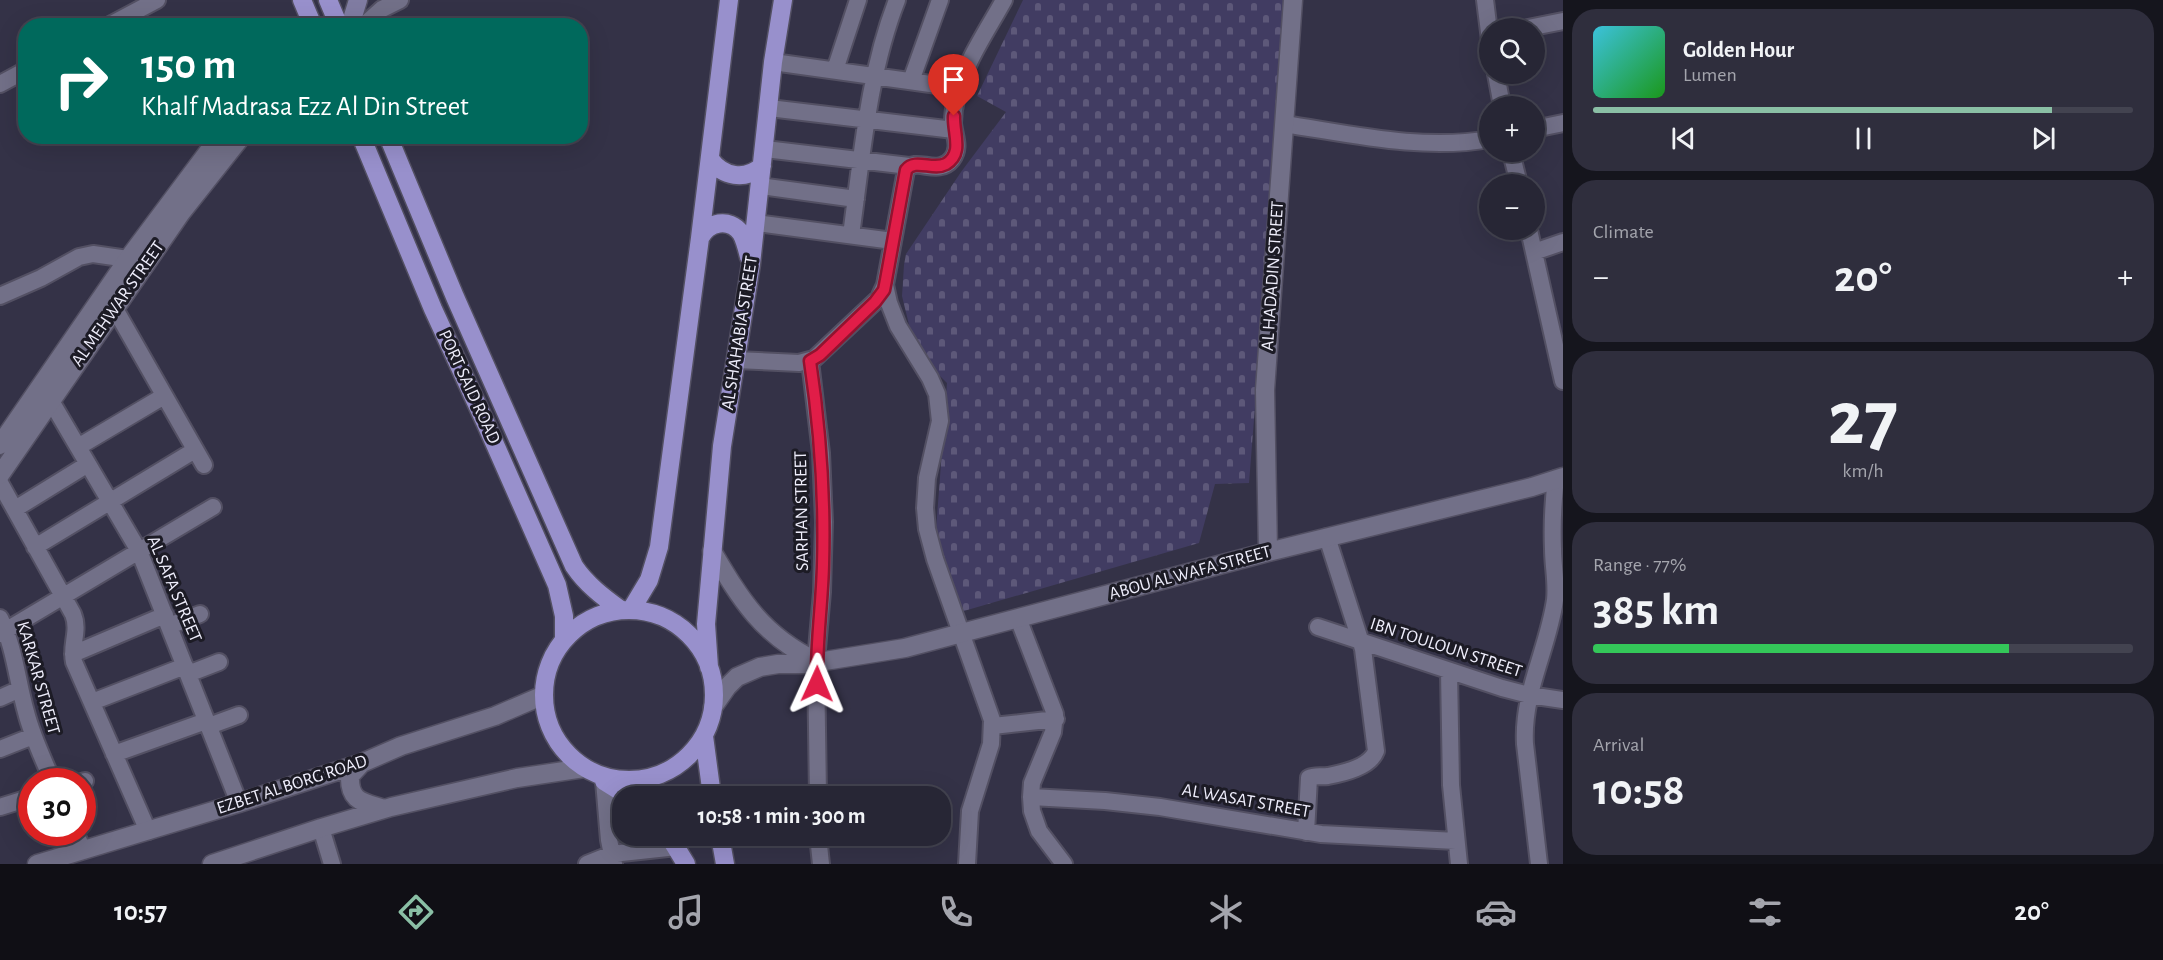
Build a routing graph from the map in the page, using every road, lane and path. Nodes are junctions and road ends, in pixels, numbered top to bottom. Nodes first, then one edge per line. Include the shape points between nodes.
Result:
1 (157, 0) edge
2 (328, 0) edge
3 (358, 0) edge
4 (400, 0) edge
5 (729, 0) edge
6 (783, 0) edge
7 (858, 0) edge
8 (897, 0) edge
9 (1004, 0) edge
10 (1293, 0) edge
11 (1485, 0) edge
12 (935, 1) edge
13 (123, 18) edge
14 (336, 18) edge
15 (352, 18) edge
16 (372, 18) edge
17 (1487, 18) edge
18 (1563, 21) edge
19 (1545, 25) edge
20 (773, 62) junction
21 (835, 70) junction
22 (18, 74) edge
23 (875, 76) junction
24 (911, 81) junction
25 (0, 84) edge
26 (959, 88) junction
27 (769, 108) junction
28 (868, 120) junction
29 (1563, 123) edge
30 (1284, 124) junction
31 (1545, 127) edge
32 (954, 130) junction
33 (1479, 140) edge
34 (214, 144) edge
35 (236, 144) edge
36 (364, 144) edge
37 (391, 144) edge
38 (763, 157) junction
39 (710, 159) junction
40 (862, 159) junction
41 (909, 165) junction
42 (760, 186) junction
43 (856, 199) junction
44 (756, 223) junction
45 (851, 235) junction
46 (700, 238) junction
47 (1531, 240) edge
48 (893, 241) junction
49 (1563, 242) edge
50 (434, 244) junction
51 (1534, 252) junction
52 (411, 256) junction
53 (128, 259) junction
54 (751, 264) junction
55 (885, 285) junction
56 (0, 296) edge
57 (455, 297) junction
58 (114, 309) junction
59 (433, 309) junction
60 (736, 360) junction
61 (810, 361) junction
62 (1563, 381) edge
63 (164, 396) junction
64 (51, 401) junction
65 (0, 445) edge
66 (78, 447) junction
67 (88, 464) junction
68 (0, 475) edge
69 (1559, 478) edge
70 (0, 483) edge
71 (110, 502) junction
72 (213, 507) dead end
73 (15, 509) junction
74 (1328, 537) junction
75 (36, 547) junction
76 (139, 551) junction
77 (712, 551) junction
78 (1268, 552) junction
79 (63, 597) junction
80 (626, 610) junction
81 (200, 614) dead end
82 (1018, 618) junction
83 (167, 621) junction
84 (1318, 627) dead end
85 (2, 628) edge
86 (962, 633) junction
87 (564, 640) junction
88 (1361, 641) junction
89 (73, 654) junction
90 (816, 661) junction
91 (219, 662) dead end
92 (709, 667) junction
93 (186, 670) junction
94 (1449, 671) junction
95 (20, 689) junction
96 (544, 695) junction
97 (1529, 695) junction
98 (0, 698) edge
99 (1563, 700) edge
100 (92, 702) junction
101 (713, 707) junction
102 (239, 715) dead end
103 (1056, 719) junction
104 (208, 723) junction
105 (993, 726) junction
106 (33, 736) junction
107 (704, 736) junction
108 (0, 749) edge
109 (114, 754) junction
110 (362, 763) junction
111 (47, 768) edge
112 (595, 775) junction
113 (612, 786) edge
114 (711, 786) edge
115 (818, 786) edge
116 (1030, 797) junction
117 (18, 801) edge
118 (239, 803) junction
119 (0, 807) edge
120 (384, 809) junction
121 (321, 828) junction
122 (148, 831) junction
123 (1306, 832) junction
124 (1456, 842) junction
125 (81, 846) edge
126 (653, 846) edge
127 (677, 846) edge
128 (722, 846) edge
129 (819, 846) edge
130 (83, 850) junction
131 (613, 859) edge
132 (37, 864) edge
133 (212, 864) edge
134 (332, 864) edge
135 (587, 864) edge
136 (686, 864) edge
137 (725, 864) edge
138 (822, 864) edge
139 (968, 864) edge
140 (1064, 864) edge
141 (1459, 864) edge
142 (1539, 864) edge

1 - 13 street
2 - 14 highway
3 - 15 main road
4 - 16 street
5 - 39 highway
6 - 20 highway, AL SHAHABIA STREET
7 - 21 street
8 - 23 street
9 - 26 street
10 - 30 street, AL HADADIN STREET
11 - 17 street
12 - 24 street
18 - 19 street
20 - 21 street
20 - 27 highway, AL SHAHABIA STREET
21 - 23 street
22 - 25 street
23 - 24 street
23 - 28 street
24 - 26 street
26 - 32 street
27 - 28 street
27 - 38 highway, AL SHAHABIA STREET
28 - 32 street
28 - 40 street
29 - 31 street
30 - 33 street via 1418,143
30 - 78 street, AL HADADIN STREET via 1265,390
32 - 41 street via 957,147 948,162 937,167
34 - 53 street, AL MEHWAR STREET
35 - 58 street, AL MEHWAR STREET via 181,213
36 - 52 highway, PORT SAID ROAD
37 - 50 highway, PORT SAID ROAD
38 - 39 highway via 751,173 737,175 723,171
38 - 40 street
38 - 42 highway, AL SHAHABIA STREET
39 - 46 highway
40 - 41 street
40 - 43 street
41 - 48 street
42 - 43 street
42 - 44 highway, AL SHAHABIA STREET
43 - 45 street
44 - 45 street
44 - 54 highway, AL SHAHABIA STREET
45 - 48 street
46 - 54 highway via 712,225 732,226 742,235
46 - 80 highway via 659,547 649,580
47 - 51 street
48 - 55 street
49 - 51 street
50 - 52 highway via 427,258
50 - 57 highway, PORT SAID ROAD
51 - 62 street
52 - 59 highway, PORT SAID ROAD
53 - 56 street via 93,254 79,257
53 - 65 street, AL MEHWAR STREET
54 - 60 highway, AL SHAHABIA STREET
55 - 61 street via 875,302
55 - 86 street via 898,326 930,378 939,403 939,430 927,478 926,519 934,559
57 - 59 highway via 442,294
57 - 80 highway, PORT SAID ROAD via 574,566 595,590
58 - 63 street
58 - 64 street, AL MEHWAR STREET
59 - 87 highway, PORT SAID ROAD via 557,585 564,616
60 - 61 street
60 - 77 highway, AL SHAHABIA STREET via 722,446
61 - 90 street, SARHAN STREET via 824,511
63 - 66 street
63 - 71 street via 199,458
64 - 66 street, AL SAFA STREET
64 - 68 street, AL MEHWAR STREET
66 - 67 street, AL SAFA STREET
67 - 71 street, AL SAFA STREET
67 - 73 street
69 - 74 street, ABOU AL WAFA STREET
69 - 97 street via 1552,528 1555,596
70 - 73 street
71 - 75 street
71 - 76 street, AL SAFA STREET
72 - 76 street
73 - 75 street
74 - 78 street, ABOU AL WAFA STREET
74 - 88 street
75 - 79 street
76 - 79 street
76 - 83 street, AL SAFA STREET
77 - 90 street via 755,617
77 - 92 highway, AL SHAHABIA STREET via 706,624
78 - 82 street, ABOU AL WAFA STREET
79 - 85 street
79 - 89 street via 77,625
80 - 87 highway via 595,617
80 - 92 highway via 656,614 679,626 697,644
81 - 83 street
82 - 86 street, ABOU AL WAFA STREET
82 - 103 street
83 - 89 street
83 - 93 street, AL SAFA STREET
84 - 88 street, IBN TOULOUN STREET
85 - 95 street, KARKAR STREET
86 - 90 street, ABOU AL WAFA STREET via 876,654
86 - 105 street
87 - 96 highway via 549,666
88 - 94 street, IBN TOULOUN STREET
88 - 123 street via 1375,754 1366,763 1309,778
89 - 100 street
90 - 101 street, ABOU AL WAFA STREET via 748,671 732,682
90 - 115 street, SARHAN STREET
91 - 93 street
92 - 101 highway
93 - 100 street
93 - 104 street, AL SAFA STREET
94 - 97 street, IBN TOULOUN STREET
94 - 124 street
95 - 98 street
95 - 106 street, KARKAR STREET
96 - 110 street, EZBET AL BORG ROAD
96 - 112 highway via 552,731 565,752
97 - 99 street, IBN TOULOUN STREET
97 - 142 street via 1524,734
100 - 109 street
101 - 107 highway
102 - 104 street
103 - 105 street
103 - 116 street
104 - 109 street
104 - 118 street, AL SAFA STREET
105 - 139 street via 971,804
106 - 108 street
106 - 111 street, KARKAR STREET
107 - 112 highway via 684,760 658,776 628,781
107 - 114 highway
109 - 122 street
110 - 118 street, EZBET AL BORG ROAD
110 - 120 street via 350,776 351,793 359,801
112 - 113 highway
112 - 120 street via 555,770
112 - 131 street
116 - 123 street, AL WASAT STREET via 1160,807
116 - 140 street via 1039,831
117 - 119 street
118 - 122 street, EZBET AL BORG ROAD
120 - 121 street
121 - 133 street
121 - 134 street
122 - 130 street, EZBET AL BORG ROAD
123 - 124 street, AL WASAT STREET
124 - 141 street
125 - 130 street
126 - 131 street
127 - 136 highway
128 - 137 highway
129 - 138 street
130 - 132 street, EZBET AL BORG ROAD
131 - 135 street

